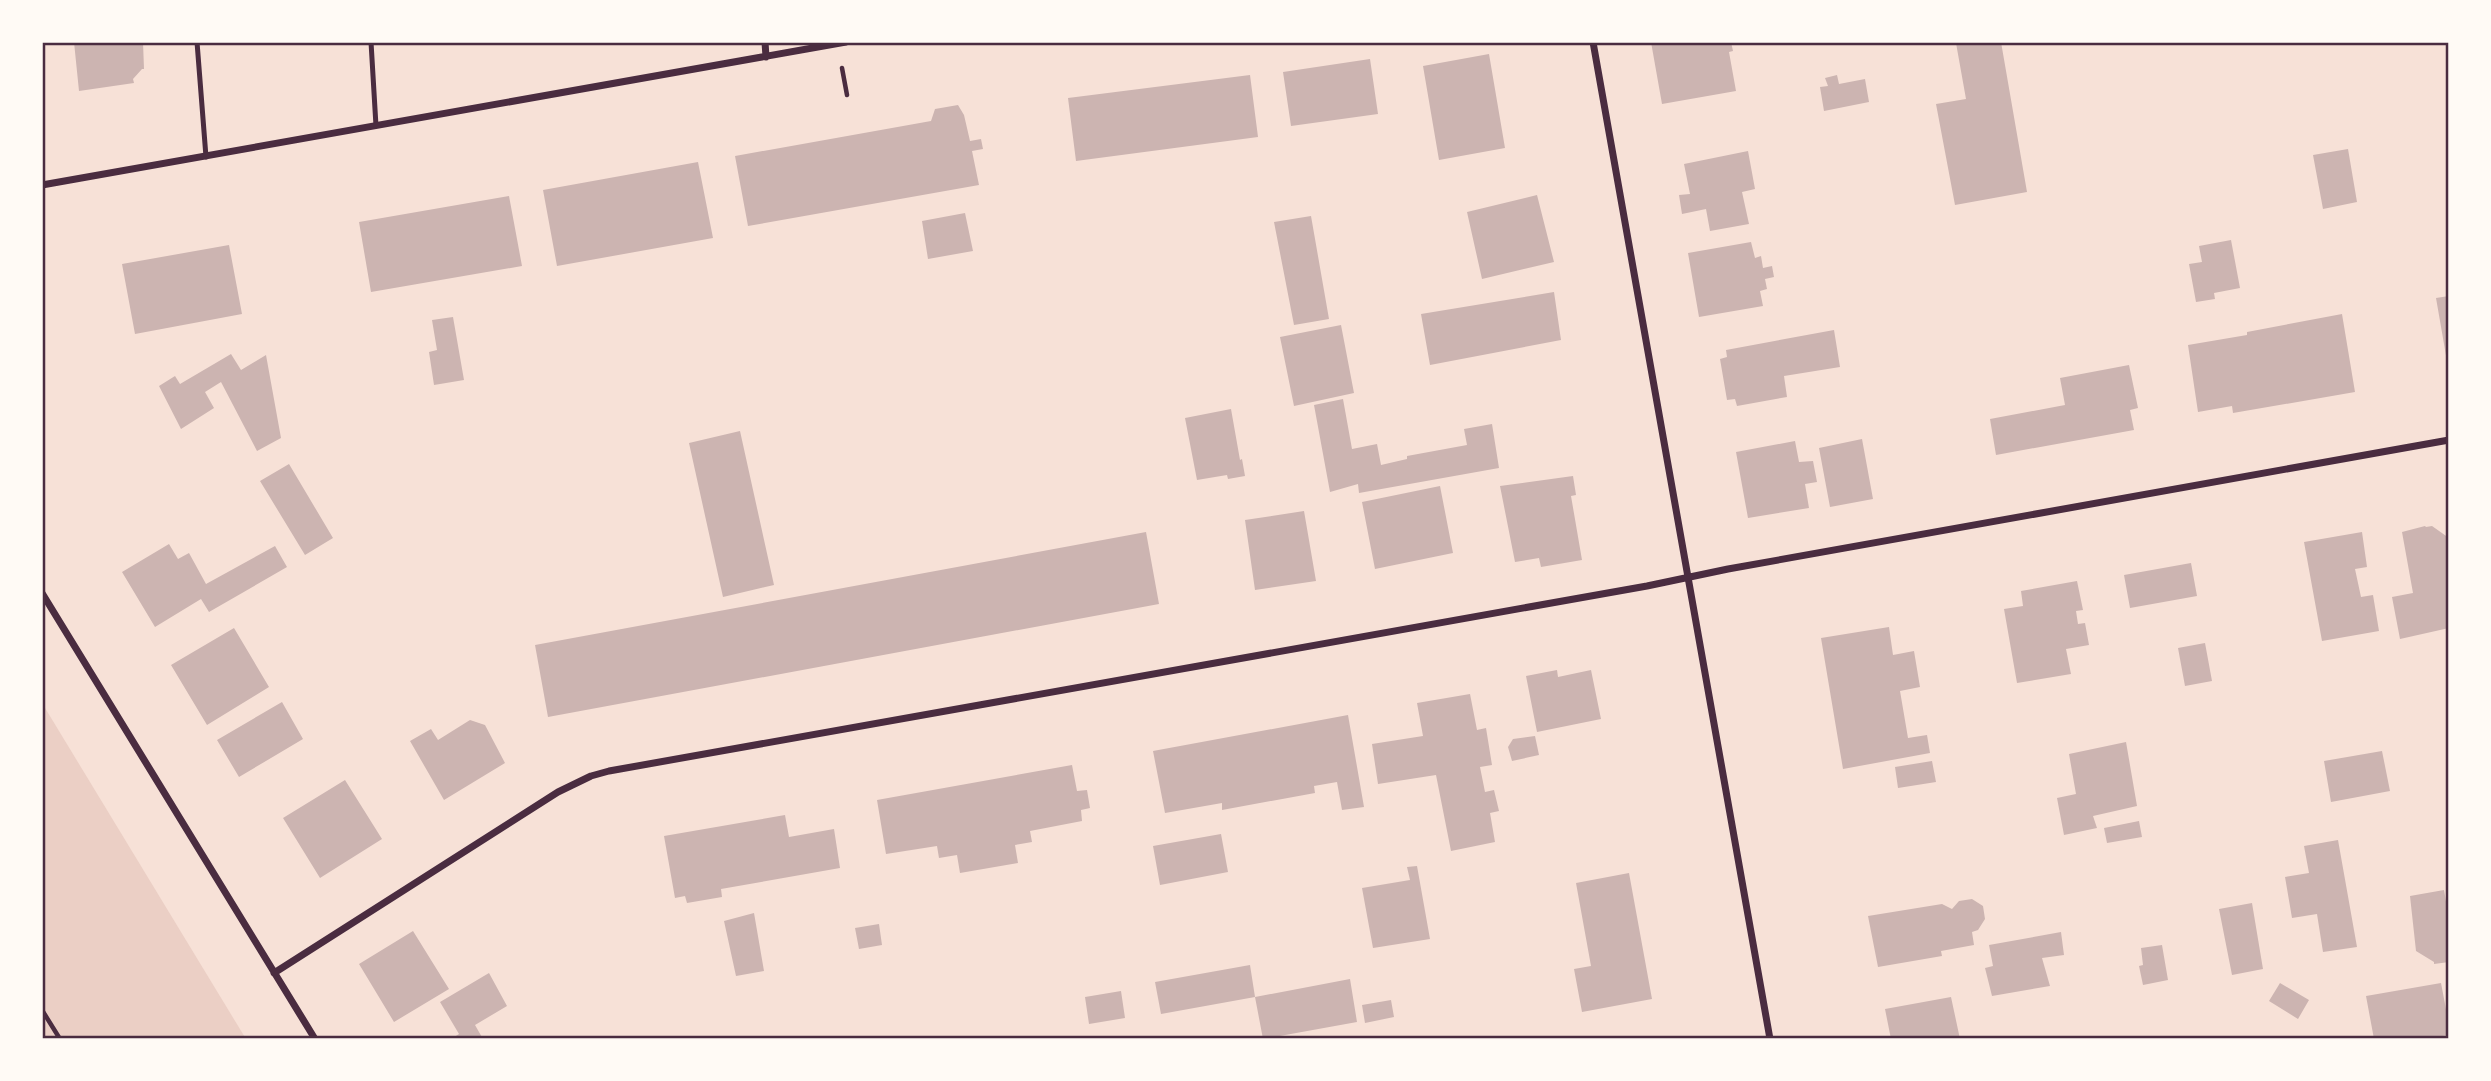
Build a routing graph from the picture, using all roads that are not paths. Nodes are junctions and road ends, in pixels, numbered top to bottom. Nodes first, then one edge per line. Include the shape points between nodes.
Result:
1 (197, 42) edge
2 (371, 42) edge
3 (765, 42) edge
4 (846, 42) edge
5 (1593, 42) edge
6 (766, 57) junction
7 (376, 126) junction
8 (206, 156) junction
9 (42, 186) edge
10 (2449, 440) edge
11 (1688, 579) junction
12 (42, 593) edge
13 (274, 973) junction
14 (315, 1039) edge
15 (1770, 1039) edge

1 - 8 lane
2 - 7 lane
3 - 6 street
4 - 6 street
5 - 11 street
6 - 7 street
7 - 8 street
8 - 9 street
10 - 11 street
11 - 13 street via 609,771 558,792
11 - 15 street
12 - 13 street
13 - 14 street

